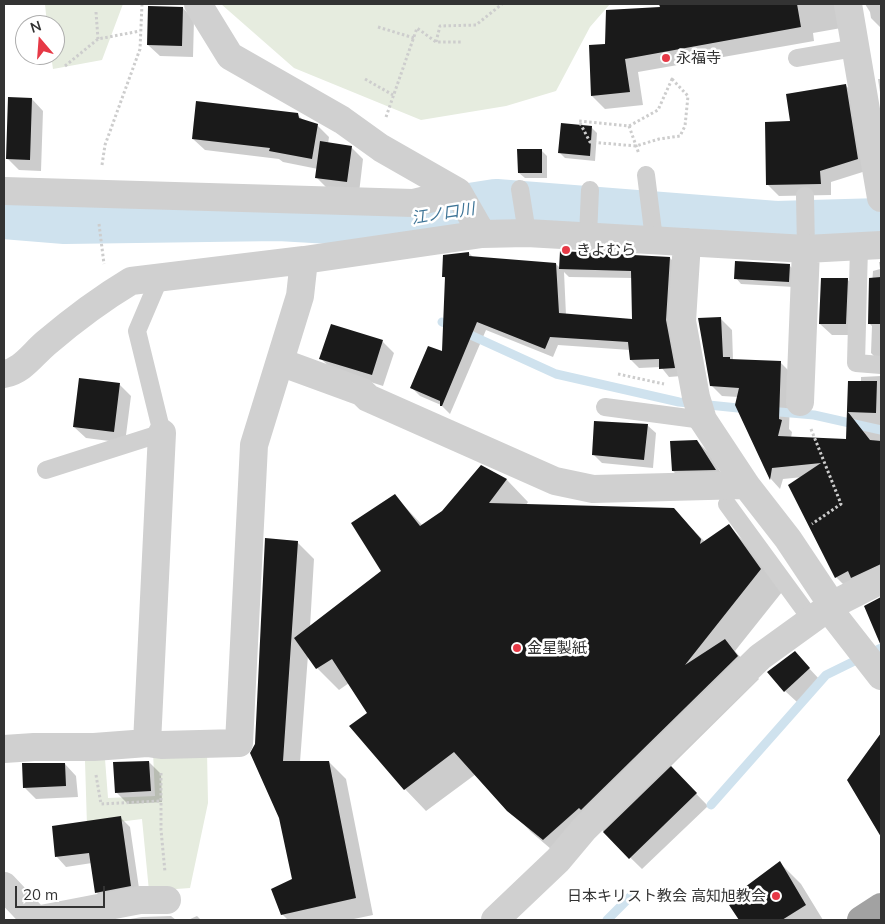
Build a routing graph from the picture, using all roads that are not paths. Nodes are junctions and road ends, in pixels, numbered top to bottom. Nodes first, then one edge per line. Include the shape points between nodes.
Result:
1 (198, 4) edge
2 (848, 4) edge
3 (855, 48) junction
4 (797, 58) dead end
5 (646, 175) dead end
6 (520, 189) dead end
7 (590, 190) dead end
8 (4, 191) edge
9 (460, 194) junction
10 (805, 196) dead end
11 (881, 198) edge
12 (480, 228) junction
13 (527, 233) junction
14 (588, 236) junction
15 (654, 239) junction
16 (687, 242) junction
17 (806, 245) junction
18 (870, 246) edge
19 (304, 260) junction
20 (160, 277) junction
21 (280, 362) junction
22 (881, 365) edge
23 (4, 374) edge
24 (800, 402) dead end
25 (698, 405) junction
26 (605, 407) dead end
27 (162, 433) junction
28 (46, 470) dead end
29 (746, 485) junction
30 (727, 504) dead end
31 (881, 580) edge
32 (824, 611) junction
33 (871, 662) edge
34 (154, 744) junction
35 (4, 749) edge
36 (4, 886) edge
37 (167, 900) road end
38 (881, 907) edge
39 (36, 920) edge
40 (495, 920) edge
41 (861, 920) edge

1 - 9 street via 230,56 342,120 381,148
2 - 3 street
3 - 4 lane
3 - 11 street
5 - 15 lane
6 - 13 lane
7 - 14 lane
8 - 9 street via 413,203
9 - 12 street
10 - 17 lane
12 - 13 street
12 - 19 street
13 - 14 street
14 - 15 street
15 - 16 street
16 - 17 street
16 - 25 street via 682,321
17 - 18 street
17 - 24 street
18 - 22 lane via 856,363
19 - 20 street
19 - 21 street via 300,296
20 - 23 street via 131,281 108,295 46,343 16,372
20 - 27 lane via 137,331
21 - 29 street via 362,392 368,398 555,481 593,489
21 - 34 street via 254,445 239,743
25 - 26 lane
25 - 29 street
27 - 28 lane
27 - 34 street
29 - 32 street via 788,539
30 - 32 lane
31 - 32 street
32 - 33 street
32 - 40 street via 760,657
34 - 35 street
36 - 39 street
37 - 39 street via 140,900
38 - 41 highway

